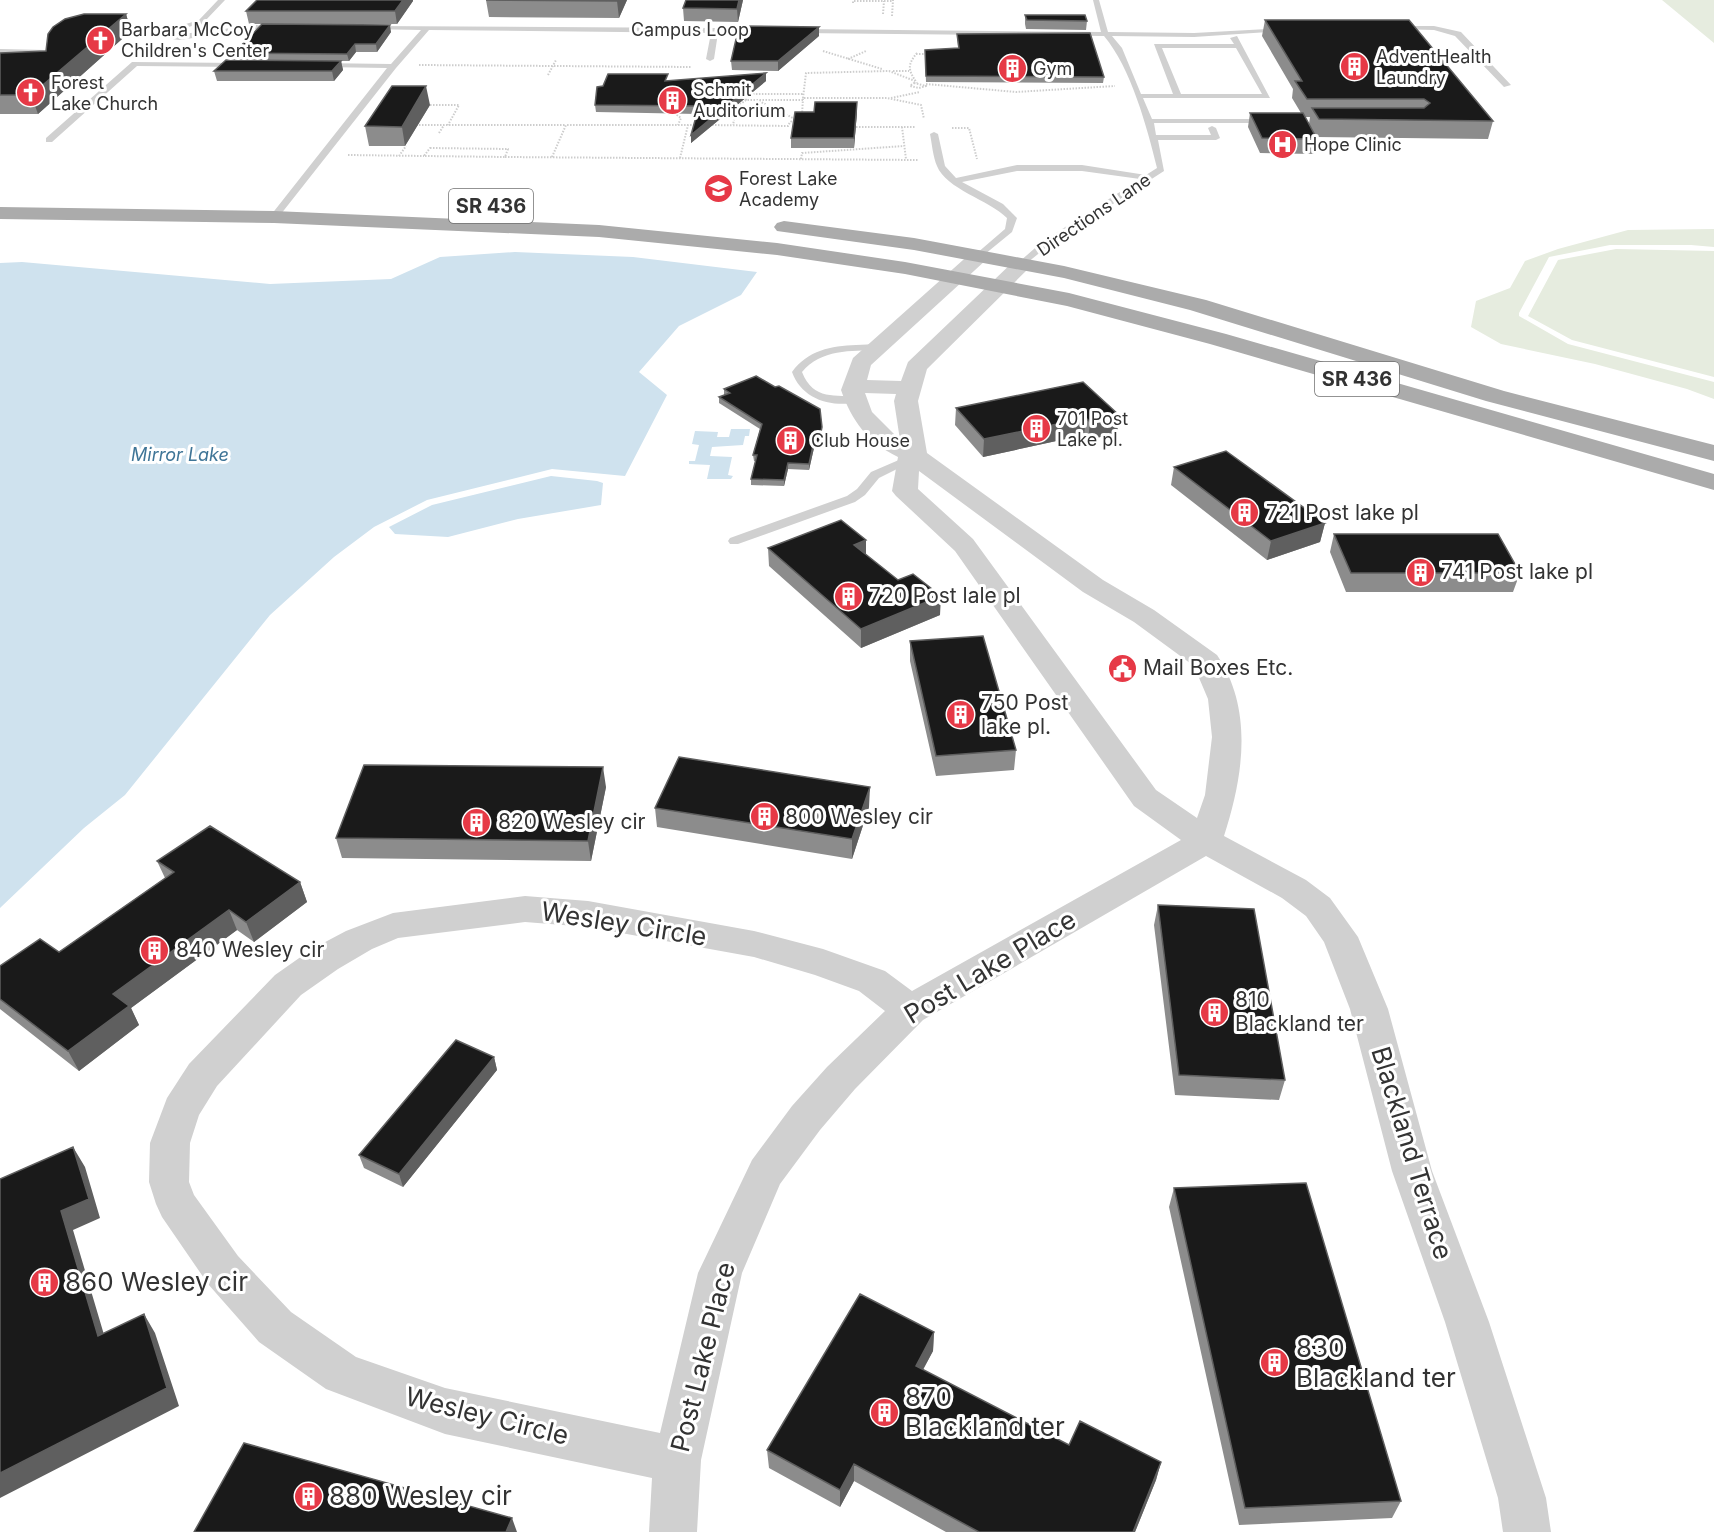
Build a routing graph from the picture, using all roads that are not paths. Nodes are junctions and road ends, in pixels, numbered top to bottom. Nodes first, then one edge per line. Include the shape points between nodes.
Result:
1 (222, 0) edge
2 (1096, 0) edge
3 (201, 21) junction
4 (287, 28) edge
5 (355, 28) edge
6 (427, 28) junction
7 (1383, 28) edge
8 (1294, 29) edge
9 (715, 30) junction
10 (223, 31) junction
11 (761, 31) edge
12 (796, 31) edge
13 (1105, 33) junction
14 (1231, 33) junction
15 (1238, 46) junction
16 (0, 51) edge
17 (710, 59) dead end
18 (42, 65) edge
19 (252, 65) edge
20 (311, 65) edge
21 (393, 66) junction
22 (1507, 85) dead end
23 (1139, 96) junction
24 (1178, 96) junction
25 (1149, 121) junction
26 (1279, 121) edge
27 (1212, 128) dead end
28 (934, 134) dead end
29 (1154, 137) junction
30 (1216, 138) junction
31 (49, 140) dead end
32 (1221, 146) dead end
33 (1150, 178) junction
34 (954, 181) junction
35 (0, 195) edge
36 (287, 201) junction
37 (435, 205) dead end
38 (0, 213) edge
39 (274, 217) junction
40 (766, 225) dead end
41 (980, 256) junction
42 (1022, 264) junction
43 (956, 278) junction
44 (997, 286) junction
45 (878, 347) junction
46 (910, 388) junction
47 (855, 393) junction
48 (1714, 453) edge
49 (912, 458) junction
50 (1714, 482) edge
51 (734, 541) dead end
52 (1206, 841) junction
53 (910, 1010) junction
54 (677, 1460) junction
55 (673, 1532) edge
56 (1527, 1532) edge

1 - 3 lane
2 - 13 lane, Directions Lane
3 - 10 lane via 208,28
3 - 10 lane via 178,28 170,36
4 - 10 lane
5 - 6 lane, Campus Loop
6 - 9 lane, Campus Loop
6 - 21 lane
7 - 22 lane via 1452,31
8 - 14 lane
9 - 11 lane, Campus Loop
9 - 17 lane
12 - 13 lane
13 - 14 lane
13 - 23 lane, Directions Lane via 1118,48
14 - 15 lane
15 - 24 lane via 1157,46
15 - 24 lane via 1267,96
16 - 18 lane via 46,52
19 - 31 lane via 135,64
20 - 21 lane
21 - 36 lane
23 - 24 lane
23 - 25 lane, Directions Lane
25 - 26 lane
25 - 29 lane, Directions Lane
27 - 30 lane
28 - 34 lane via 941,167
29 - 30 lane
29 - 33 lane, Directions Lane via 1161,169
30 - 32 lane
33 - 34 lane via 1082,168 1017,168
33 - 42 lane, Directions Lane via 1045,244
34 - 41 lane via 1000,206 1012,218 1009,230
35 - 36 main road, SR 436
36 - 37 main road, SR 436
36 - 39 lane
38 - 39 main road, SR 436
39 - 43 main road, SR 436 via 599,231 777,249
40 - 41 main road, SR 436
41 - 42 main road, SR 436
41 - 43 street
42 - 44 street
42 - 48 main road, SR 436 via 1198,305 1495,396
43 - 44 main road, SR 436
43 - 45 street
44 - 46 street via 916,367
44 - 50 main road, SR 436 via 1069,300 1218,339
45 - 47 street via 861,363
45 - 47 lane via 847,348 817,355 803,362 797,372 805,389 829,400
46 - 47 street
46 - 49 street via 906,401
47 - 49 street via 861,414 888,443
49 - 51 lane via 874,475 851,499
49 - 52 street via 906,491 964,544 1145,798
49 - 52 street via 1207,661 1223,699 1227,736 1221,795
52 - 53 street, Post Lake Place
52 - 56 street, Blackland Terrace via 1294,889 1318,907 1340,937 1369,1009 1412,1171 1467,1322 1522,1498
53 - 54 street, Post Lake Place via 841,1078 766,1172 720,1273
53 - 54 street, Wesley Circle via 873,981 823,963 754,944 588,914 525,909 393,926 325,959 288,985 203,1075 181,1110 170,1143 169,1182 177,1204 223,1270 275,1327 342,1374 445,1411
54 - 55 street, Post Lake Place

